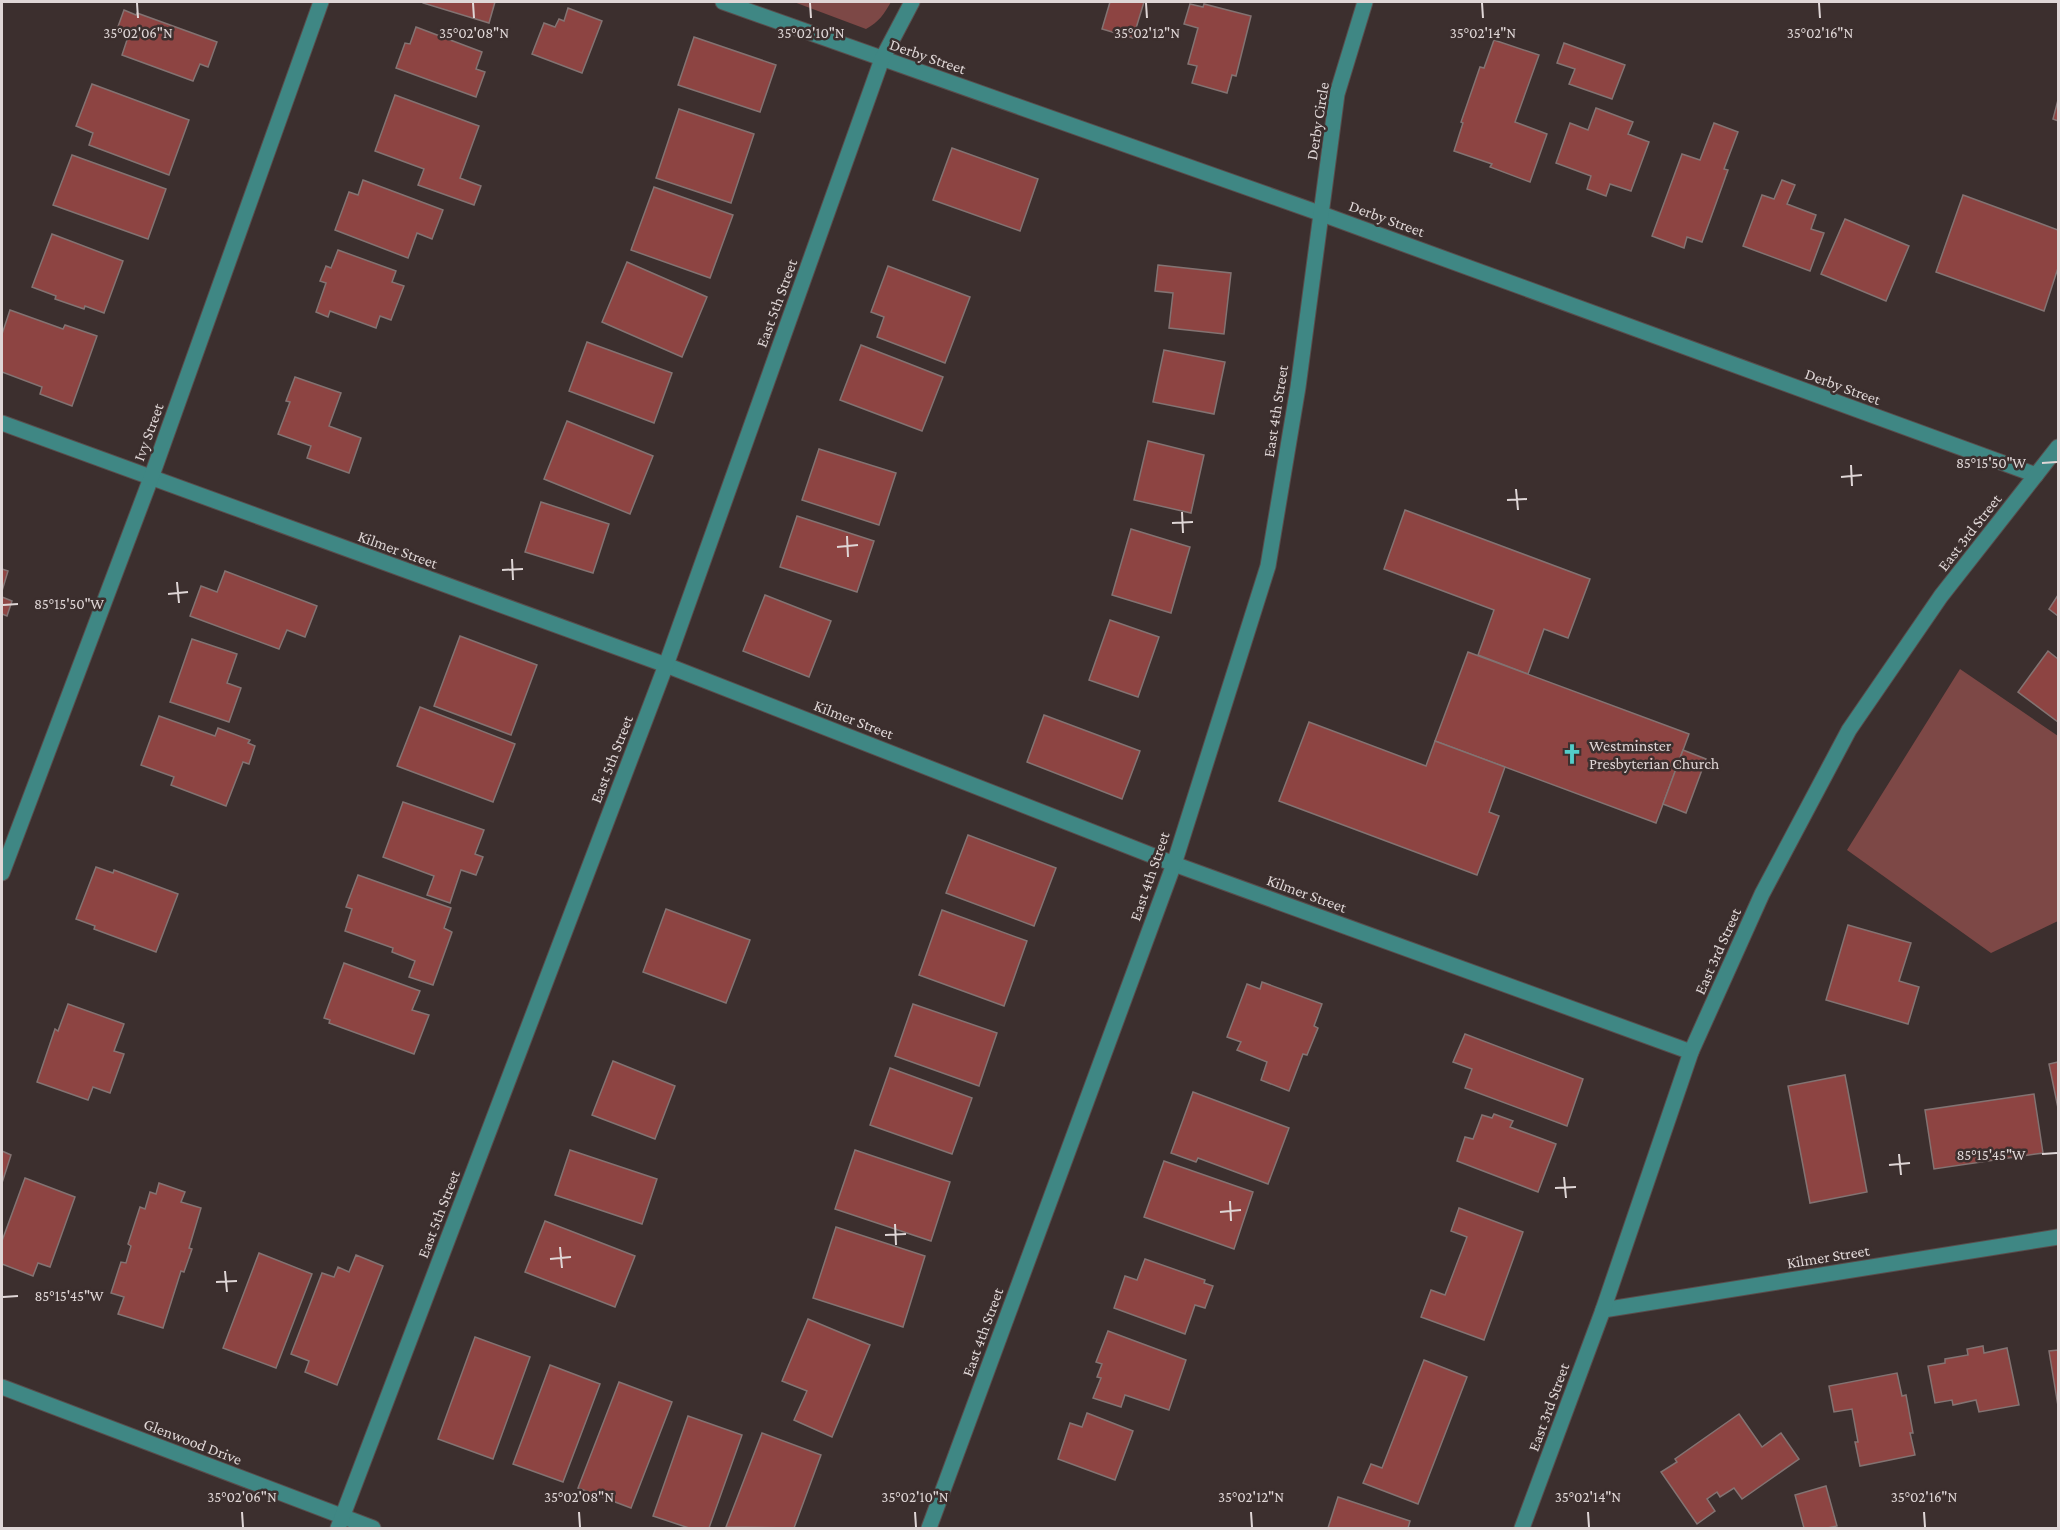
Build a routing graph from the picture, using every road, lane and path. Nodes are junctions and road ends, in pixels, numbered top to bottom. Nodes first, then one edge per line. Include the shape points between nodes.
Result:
1 (321, 2) edge
2 (723, 2) edge
3 (912, 2) edge
4 (1365, 2) edge
5 (882, 59) junction
6 (1322, 214) junction
7 (2, 423) edge
8 (2058, 447) edge
9 (2036, 475) junction
10 (151, 478) junction
11 (666, 665) junction
12 (1174, 864) junction
13 (2, 873) edge
14 (1691, 1052) junction
15 (2058, 1236) edge
16 (1603, 1310) junction
17 (2, 1387) edge
18 (340, 1523) edge
19 (373, 1528) edge
20 (929, 1528) edge
21 (1522, 1528) edge

1 - 10 street, Ivy Street
2 - 5 street, Derby Street
3 - 5 street, East 5th Street
4 - 6 street, Derby Circle via 1336,94
5 - 6 street, Derby Street
5 - 11 street, East 5th Street
6 - 9 street, Derby Street
6 - 12 street, East 4th Street via 1268,566
7 - 10 street, Kilmer Street
8 - 9 street, East 3rd Street
9 - 14 street, East 3rd Street via 1941,596 1849,729 1762,894
10 - 11 street, Kilmer Street
10 - 13 street, Ivy Street
11 - 12 street, Kilmer Street
11 - 18 street, East 5th Street
12 - 14 street, Kilmer Street
12 - 20 street, East 4th Street
14 - 16 street, East 3rd Street
15 - 16 street, Kilmer Street
16 - 21 street, East 3rd Street
17 - 18 street, Glenwood Drive
18 - 19 street, Glenwood Drive

